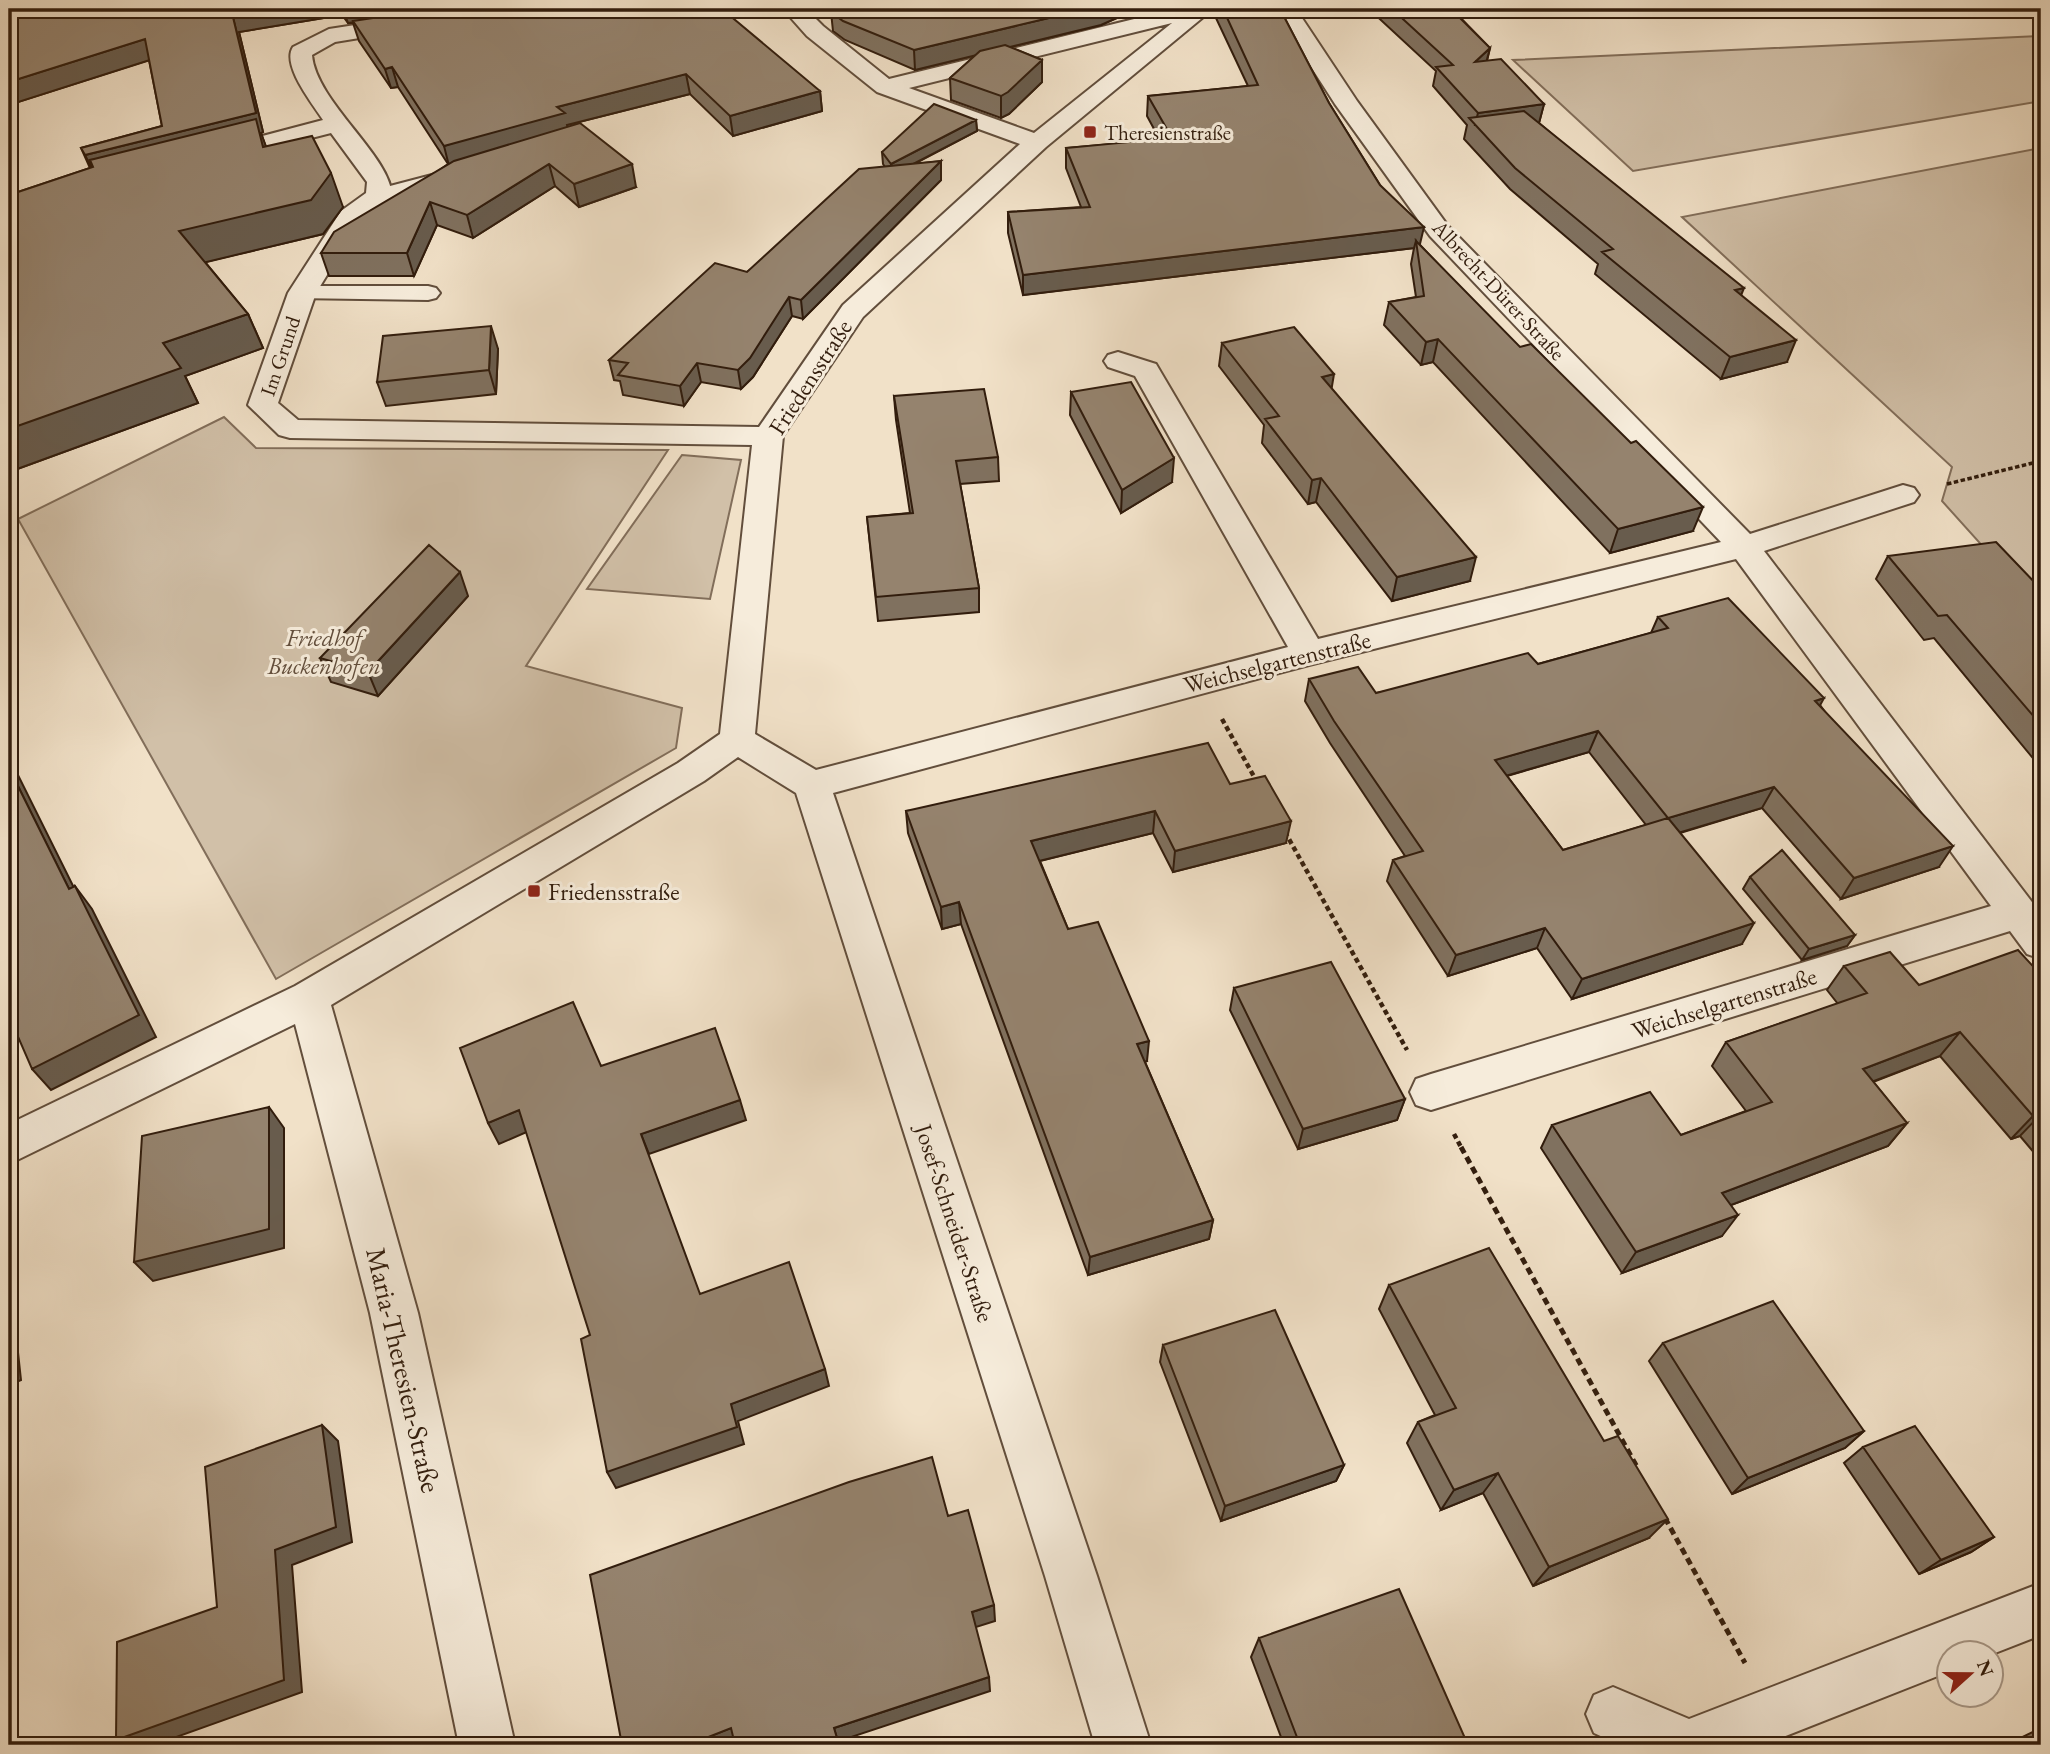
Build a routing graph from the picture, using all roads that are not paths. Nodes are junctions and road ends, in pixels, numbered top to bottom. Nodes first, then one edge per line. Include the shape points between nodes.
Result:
1 (500, 9) edge
2 (794, 9) edge
3 (1200, 9) edge
4 (1285, 9) edge
5 (885, 87) junction
6 (337, 124) junction
7 (1037, 142) junction
8 (193, 161) edge
9 (471, 170) edge
10 (379, 197) junction
11 (302, 293) junction
12 (428, 293) dead end
13 (1118, 361) dead end
14 (768, 436) junction
15 (1903, 495) road end
16 (1744, 547) junction
17 (1308, 653) junction
18 (737, 740) junction
19 (812, 785) junction
20 (2029, 928) edge
21 (309, 998) junction
22 (1431, 1092) road end
23 (9, 1145) edge
24 (2041, 1609) edge
25 (1613, 1714) dead end
26 (487, 1745) edge
27 (1123, 1745) edge
28 (1683, 1745) edge
29 (1694, 1745) edge

1 - 6 street via 329,36 302,52 302,68
2 - 5 street
3 - 5 street
3 - 7 street, Friedensstraße
4 - 16 street, Albrecht-Dürer-Straße via 1347,104 1440,231
5 - 7 street
6 - 8 street
6 - 10 street via 379,182
7 - 14 street, Friedensstraße via 853,312
9 - 10 lane
10 - 11 street, Im Grund via 350,216
11 - 12 lane
11 - 14 street, Im Grund via 263,405 290,429
13 - 17 street via 1146,370
14 - 18 street, Friedensstraße
15 - 16 street, Weichselgartenstraße
16 - 17 street, Weichselgartenstraße
16 - 20 street, Weichselgartenstraße
17 - 19 street, Weichselgartenstraße
18 - 19 street
18 - 21 street via 691,772
19 - 27 street, Josef-Schneider-Straße
20 - 22 street, Weichselgartenstraße
21 - 23 street
21 - 26 street, Maria-Theresien-Straße via 394,1313
24 - 29 street
25 - 28 street

